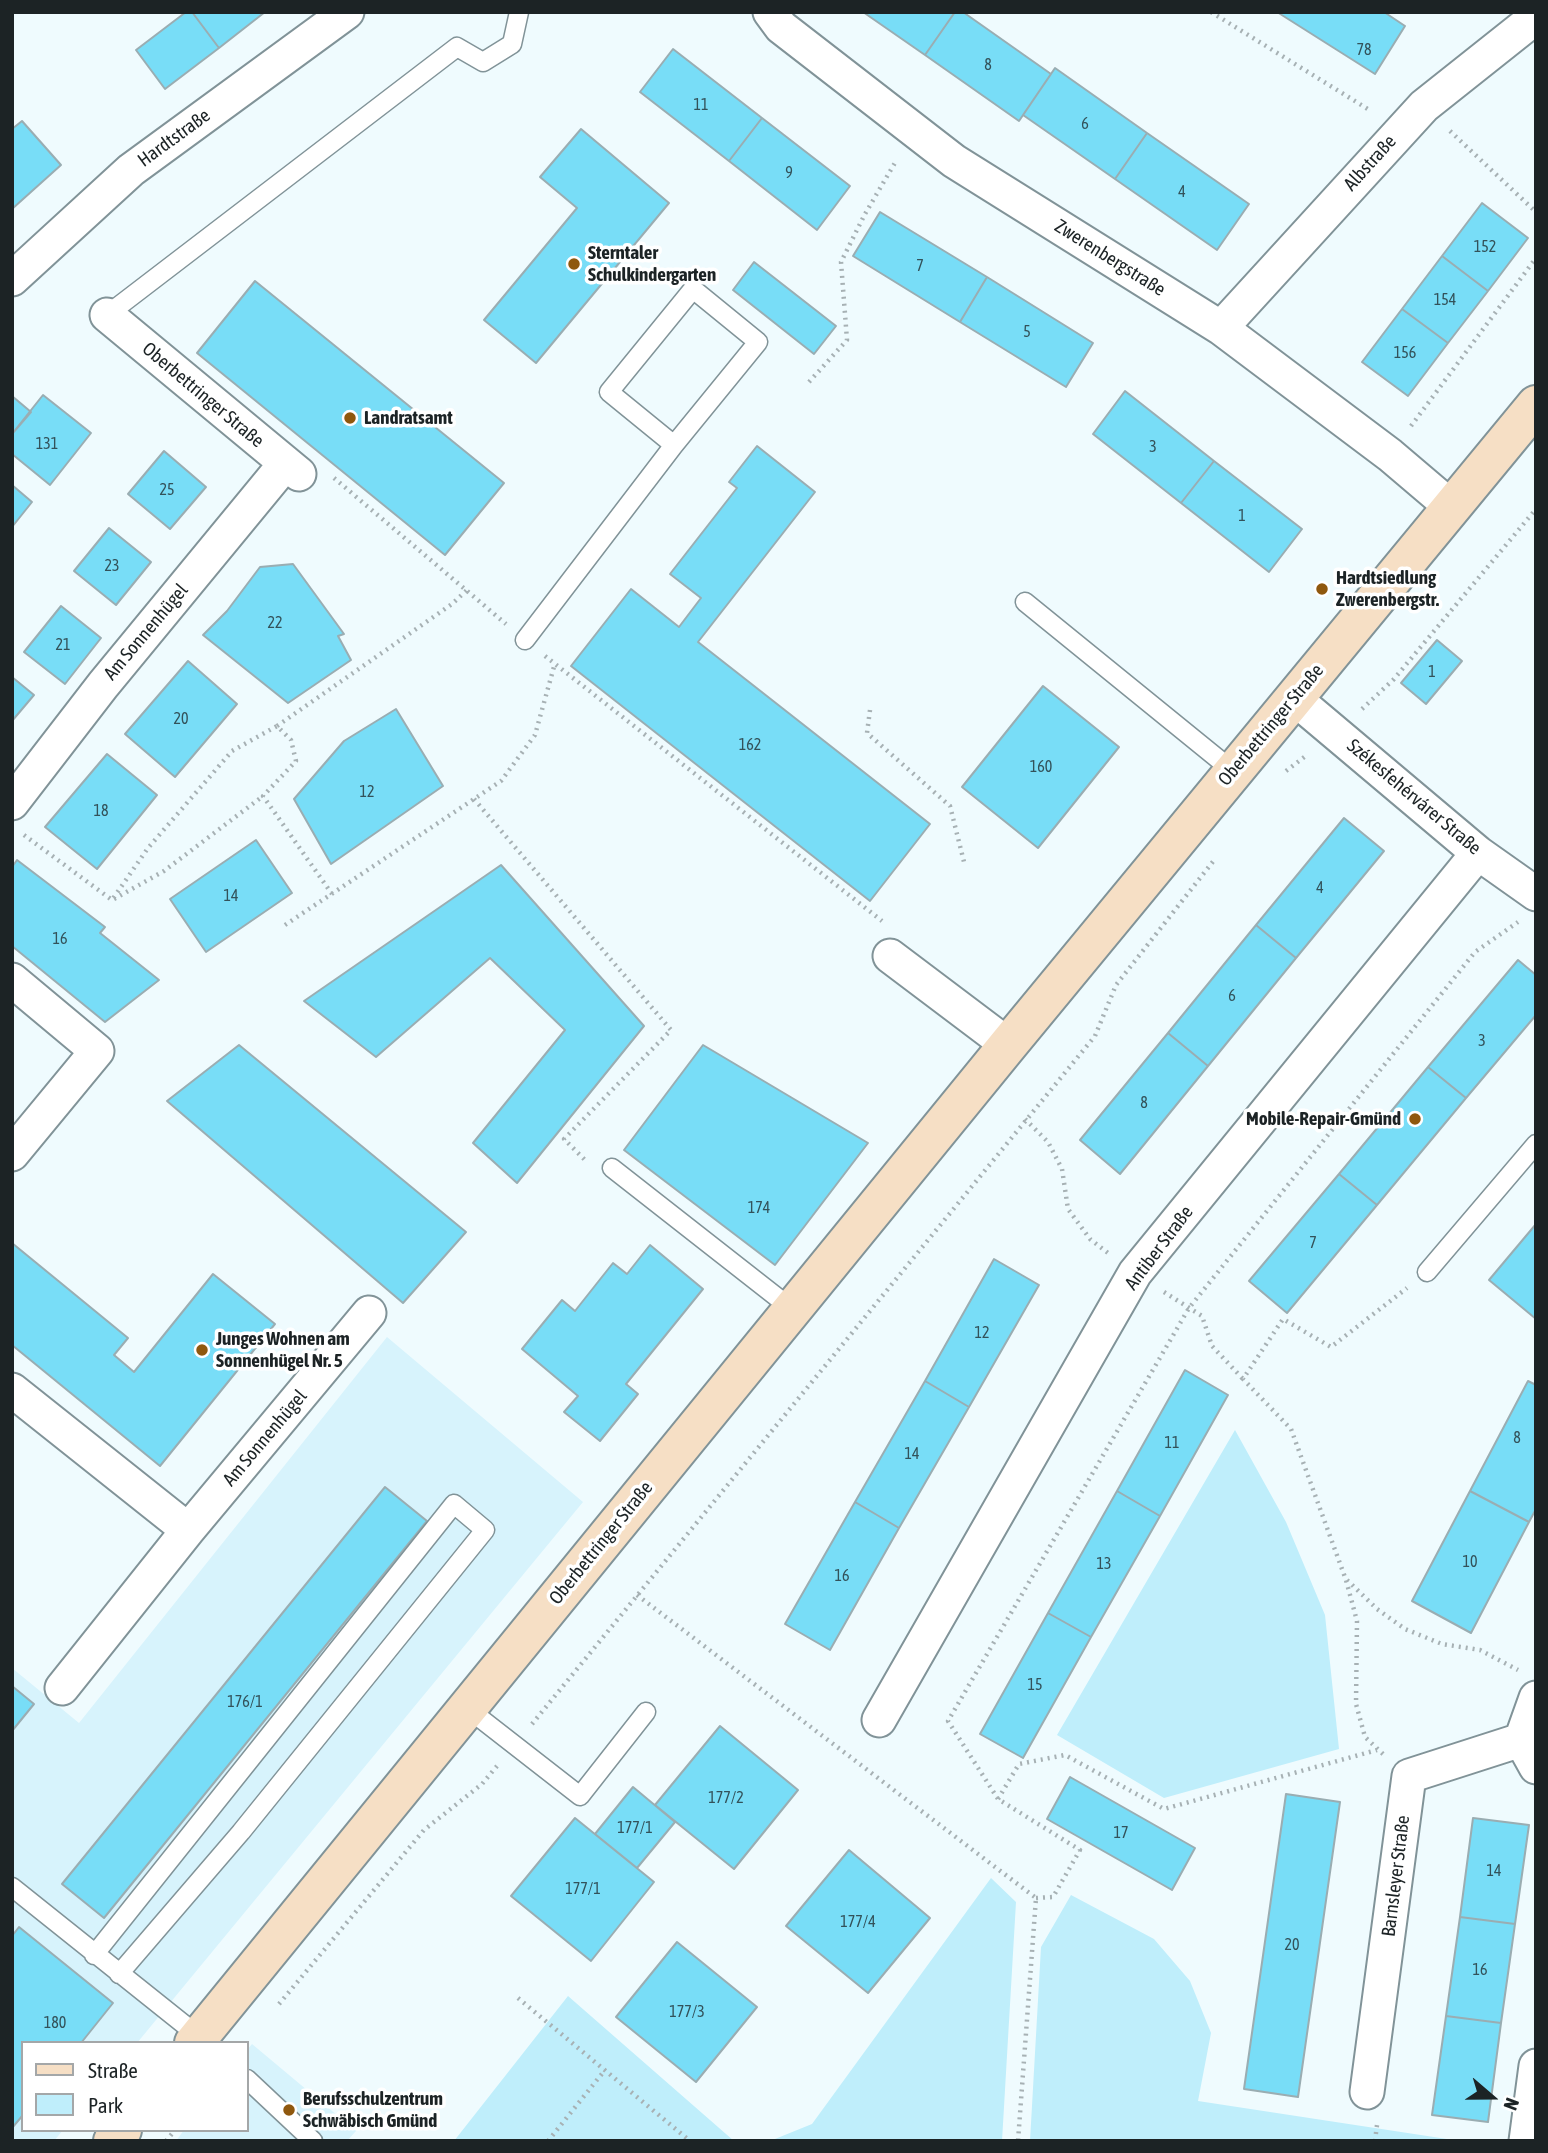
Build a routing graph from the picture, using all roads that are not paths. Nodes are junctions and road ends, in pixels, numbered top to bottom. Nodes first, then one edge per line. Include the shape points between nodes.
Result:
1 (347, 12) edge
2 (519, 12) edge
3 (770, 12) edge
4 (1536, 17) edge
5 (12, 279) edge
6 (107, 315) joint
7 (1221, 328) junction
8 (1536, 405) edge
9 (674, 445) junction
10 (292, 469) joint
11 (1450, 506) junction
12 (1025, 602) dead end
13 (525, 640) road end
14 (1294, 698) junction
15 (1233, 771) junction
16 (16, 818) edge
17 (1478, 853) junction
18 (1531, 905) edge
19 (892, 943) road end
20 (12, 980) edge
21 (1008, 1045) junction
22 (1536, 1144) edge
23 (12, 1154) edge
24 (612, 1168) road end
25 (1427, 1272) road end
26 (792, 1309) junction
27 (369, 1313) dead end
28 (12, 1390) edge
29 (188, 1530) junction
30 (1530, 1686) edge
31 (62, 1688) dead end
32 (467, 1707) junction
33 (646, 1712) dead end
34 (878, 1720) dead end
35 (1528, 1753) edge
36 (12, 1886) edge
37 (94, 1955) junction
38 (119, 1974) junction
39 (200, 2041) edge
40 (1536, 2066) edge
41 (248, 2080) edge
42 (1367, 2092) dead end
43 (313, 2141) edge
44 (1527, 2141) edge

1 - 5 street, Hardtstraße via 131,170
2 - 6 lane via 512,44 483,62 457,47
3 - 7 street, Zwerenbergstraße via 781,27 954,161
4 - 7 street, Albstraße via 1424,106
6 - 10 street, Oberbettringer Straße
7 - 11 street, Zwerenbergstraße
8 - 11 street, Oberbettringer Straße
9 - 9 lane via 758,342 694,289 609,392
9 - 13 lane
10 - 16 street, Am Sonnenhügel via 103,685
11 - 14 street, Oberbettringer Straße
12 - 15 lane
14 - 15 street, Oberbettringer Straße
14 - 17 street, Székesfehérvárer Straße
15 - 21 street, Oberbettringer Straße
17 - 18 street, Székesfehérvárer Straße
17 - 34 street, Antiber Straße via 1135,1273
19 - 21 street
20 - 23 street via 97,1051
21 - 26 street, Oberbettringer Straße
22 - 25 lane
24 - 26 lane
26 - 32 street, Oberbettringer Straße
27 - 29 street, Am Sonnenhügel
28 - 29 street
29 - 31 street, Am Sonnenhügel
30 - 35 street
32 - 33 lane via 580,1796
32 - 39 street, Oberbettringer Straße
35 - 42 street, Barnsleyer Straße via 1409,1776
36 - 37 lane
37 - 38 lane
37 - 38 lane via 454,1504 485,1530 241,1832
38 - 39 lane
40 - 44 street
41 - 43 lane

